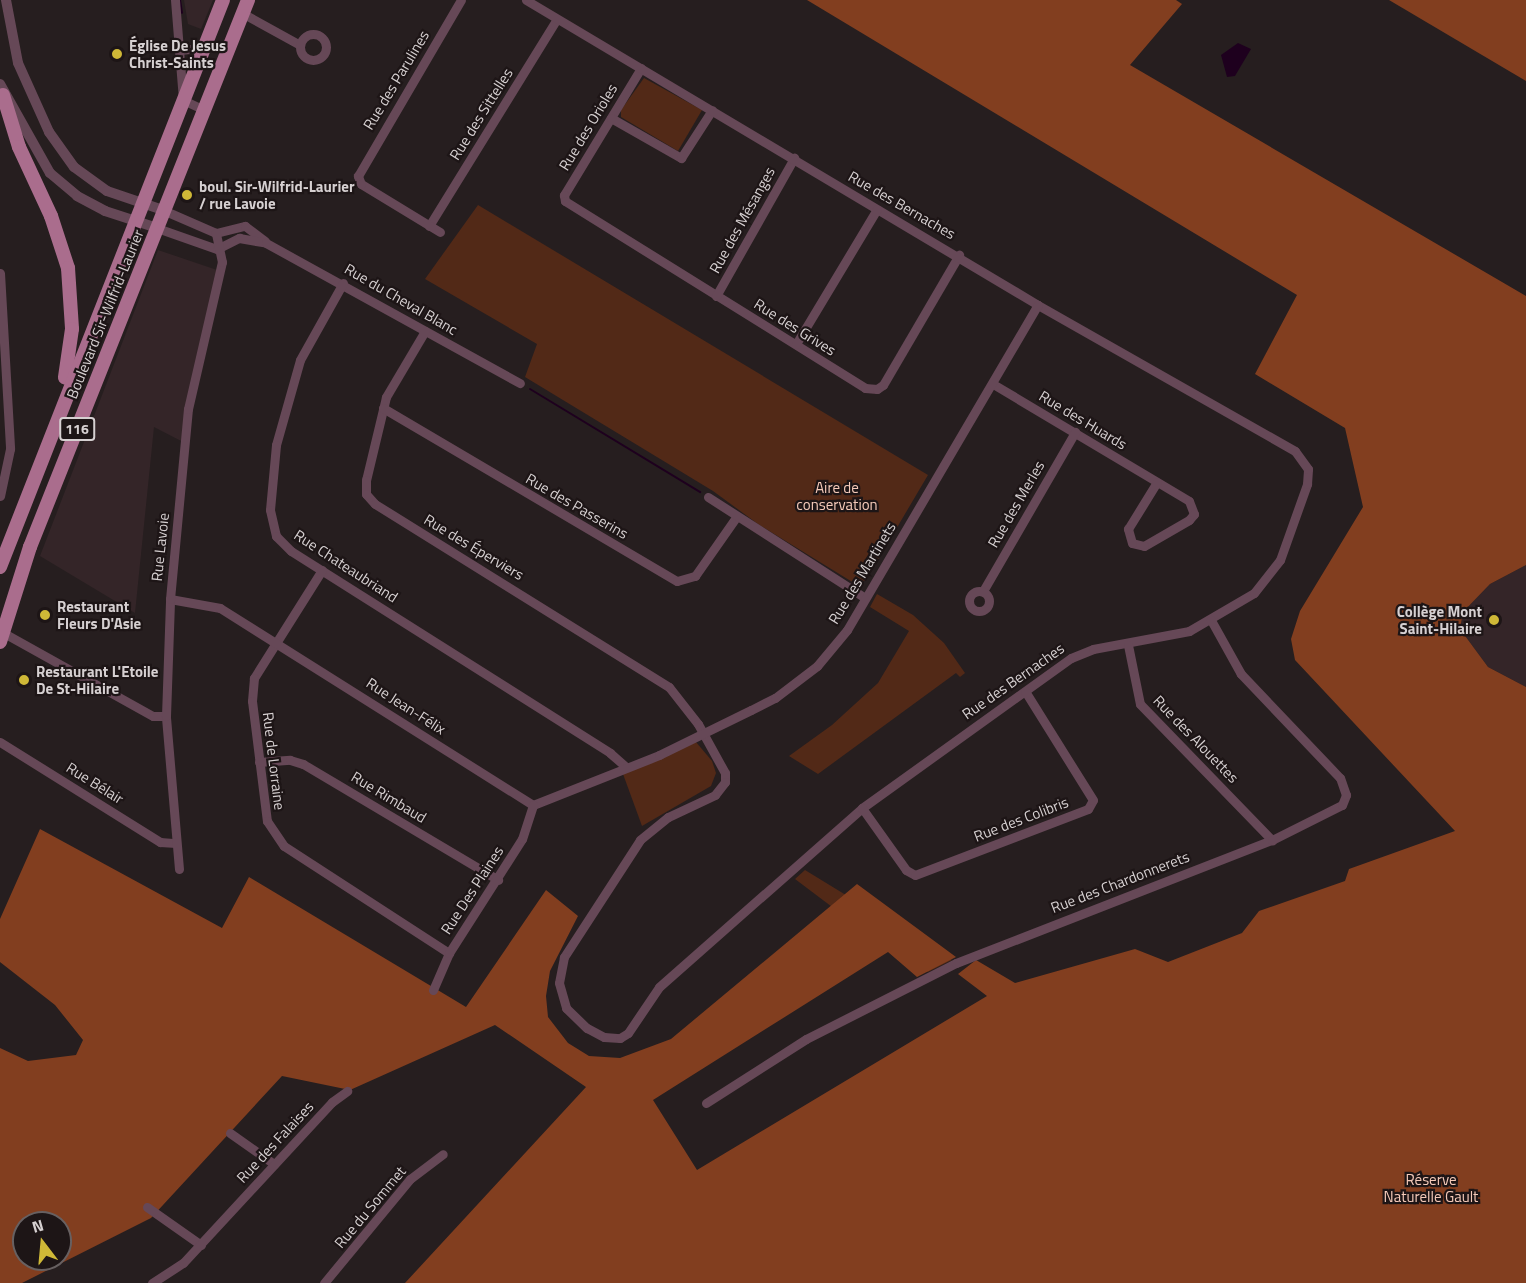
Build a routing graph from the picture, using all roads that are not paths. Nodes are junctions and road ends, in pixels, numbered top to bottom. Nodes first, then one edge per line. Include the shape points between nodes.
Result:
1 (6, 0) edge
2 (176, 0) edge
3 (223, 0) edge
4 (461, 0) edge
5 (526, 0) edge
6 (245, 7) edge
7 (557, 19) junction
8 (300, 45) dead end
9 (204, 48) junction
10 (179, 50) junction
11 (641, 68) junction
12 (2, 89) edge
13 (183, 100) junction
14 (204, 110) junction
15 (712, 110) junction
16 (611, 118) junction
17 (794, 158) junction
18 (565, 201) joint
19 (141, 202) junction
20 (877, 209) junction
21 (163, 210) junction
22 (134, 221) junction
23 (429, 226) junction
24 (157, 228) junction
25 (440, 232) dead end
26 (216, 234) junction
27 (267, 243) junction
28 (221, 248) junction
29 (959, 255) junction
30 (0, 273) edge
31 (343, 283) junction
32 (716, 296) junction
33 (1038, 304) junction
34 (425, 331) junction
35 (796, 344) junction
36 (3, 365) edge
37 (520, 383) dead end
38 (993, 384) junction
39 (383, 408) junction
40 (53, 425) junction
41 (1075, 432) junction
42 (3, 478) edge
43 (1157, 482) junction
44 (0, 496) edge
45 (708, 497) dead end
46 (736, 516) junction
47 (0, 567) edge
48 (322, 570) junction
49 (983, 591) dead end
50 (864, 597) junction
51 (170, 599) junction
52 (1211, 620) junction
53 (1, 635) edge
54 (275, 640) junction
55 (1128, 645) junction
56 (1025, 691) junction
57 (166, 716) junction
58 (703, 732) junction
59 (0, 742) edge
60 (259, 762) junction
61 (626, 768) junction
62 (533, 805) junction
63 (862, 808) junction
64 (1272, 840) junction
65 (176, 843) junction
66 (178, 869) dead end
67 (498, 880) junction
68 (449, 953) junction
69 (433, 990) dead end
70 (347, 1091) dead end
71 (706, 1103) dead end
72 (231, 1133) dead end
73 (443, 1154) dead end
74 (274, 1164) junction
75 (147, 1207) dead end
76 (201, 1245) junction
77 (152, 1283) edge
78 (324, 1283) edge

1 - 19 street via 18,63 49,132 74,166 107,191
2 - 10 street
3 - 9 main road, Boulevard Sir-Wilfrid-Laurier / 116
4 - 23 street, Rue des Parulines via 358,176 362,184
5 - 7 street, Rue des Bernaches
6 - 8 street
6 - 14 main road, Boulevard Sir-Wilfrid-Laurier / 116
7 - 11 street, Rue des Bernaches
7 - 23 street, Rue des Sittelles
9 - 10 street
9 - 13 main road, Boulevard Sir-Wilfrid-Laurier / 116
10 - 13 street
11 - 15 street, Rue des Bernaches
11 - 16 street, Rue des Orioles
12 - 22 street via 50,173 77,196
12 - 40 main road via 19,147 51,216 68,268 70,347
13 - 14 street
13 - 19 main road, Boulevard Sir-Wilfrid-Laurier / 116
14 - 21 main road, Boulevard Sir-Wilfrid-Laurier / 116
15 - 16 street via 681,158
15 - 17 street, Rue des Bernaches
16 - 18 street, Rue des Orioles via 564,195
17 - 20 street, Rue des Bernaches
17 - 32 street, Rue des Mésanges
18 - 32 street, Rue des Grives
19 - 21 street
19 - 22 main road, Boulevard Sir-Wilfrid-Laurier / 116
20 - 29 street, Rue des Bernaches
20 - 35 street
21 - 24 main road, Boulevard Sir-Wilfrid-Laurier / 116
21 - 26 street
22 - 24 street
22 - 40 main road, Boulevard Sir-Wilfrid-Laurier / 116
23 - 25 street
24 - 28 street
24 - 53 main road, Boulevard Sir-Wilfrid-Laurier / 116 via 30,548
26 - 27 street, Rue du Cheval Blanc via 245,226
26 - 28 street, Rue Lavoie
27 - 28 street, Rue du Cheval Blanc via 239,238
27 - 31 street, Rue du Cheval Blanc
28 - 51 street, Rue Lavoie via 220,271 188,409
29 - 33 street, Rue des Bernaches
29 - 35 street, Rue des Grives via 877,390 865,388
30 - 36 street
31 - 34 street, Rue du Cheval Blanc
31 - 48 street, Rue Chateaubriand via 300,360 276,445 270,510 272,528 283,543
32 - 35 street, Rue des Grives
33 - 38 street, Rue des Martinets
33 - 52 street, Rue des Bernaches via 1295,451 1305,462 1307,484 1280,560 1254,593
34 - 37 street, Rue du Cheval Blanc
34 - 39 street, Rue des Éperviers
36 - 42 street via 10,449
38 - 41 street, Rue des Huards
38 - 50 street, Rue des Martinets
39 - 46 street, Rue des Passerins via 677,581 694,576
39 - 58 street, Rue des Éperviers via 366,480 366,494 371,500 645,668 681,699
40 - 47 main road, Boulevard Sir-Wilfrid-Laurier / 116
41 - 43 street, Rue des Huards
41 - 49 street, Rue des Merles
42 - 44 street
43 - 43 street, Rue des Huards via 1189,501 1194,514 1144,546 1132,543 1128,529
45 - 46 street
46 - 50 street
48 - 54 street, Rue de Lorraine
48 - 61 street, Rue Chateaubriand via 610,753
50 - 58 street, Rue des Martinets via 831,651 799,682 776,698
51 - 54 street, Rue Jean-Félix via 220,608
51 - 57 street, Rue Lavoie
52 - 55 street, Rue des Bernaches via 1180,634
52 - 64 street, Rue des Chardonnerets via 1241,674 1344,787 1342,805
53 - 57 street via 153,716
54 - 60 street, Rue de Lorraine via 259,666 252,688
54 - 62 street, Rue Jean-Félix
55 - 56 street, Rue des Bernaches via 1081,653
55 - 64 street, Rue des Alouettes via 1140,704
56 - 63 street, Rue des Bernaches
56 - 63 street, Rue des Colibris via 1093,800 1088,809 915,875 906,870
57 - 65 street, Rue Lavoie
58 - 61 street, Rue des Martinets
58 - 63 street, Rue des Bernaches via 725,773 722,789 659,822 640,840 564,957 559,983 566,1008 586,1028 604,1037 620,1038 627,1033 659,987
59 - 65 street, Rue Bélair via 160,842
60 - 67 street, Rue Rimbaud via 290,760 303,764
60 - 68 street, Rue de Lorraine via 267,821 276,838
61 - 62 street
62 - 67 street, Rue Des Plaines via 522,839
64 - 71 street, Rue des Chardonnerets via 956,963 806,1039
65 - 66 street, Rue Lavoie
67 - 68 street, Rue Des Plaines
68 - 69 street, Rue Des Plaines
70 - 74 street, Rue des Falaises
72 - 74 street
73 - 78 street, Rue du Sommet via 406,1184
74 - 76 street, Rue des Falaises
75 - 76 street
76 - 77 street, Rue des Falaises via 175,1270

